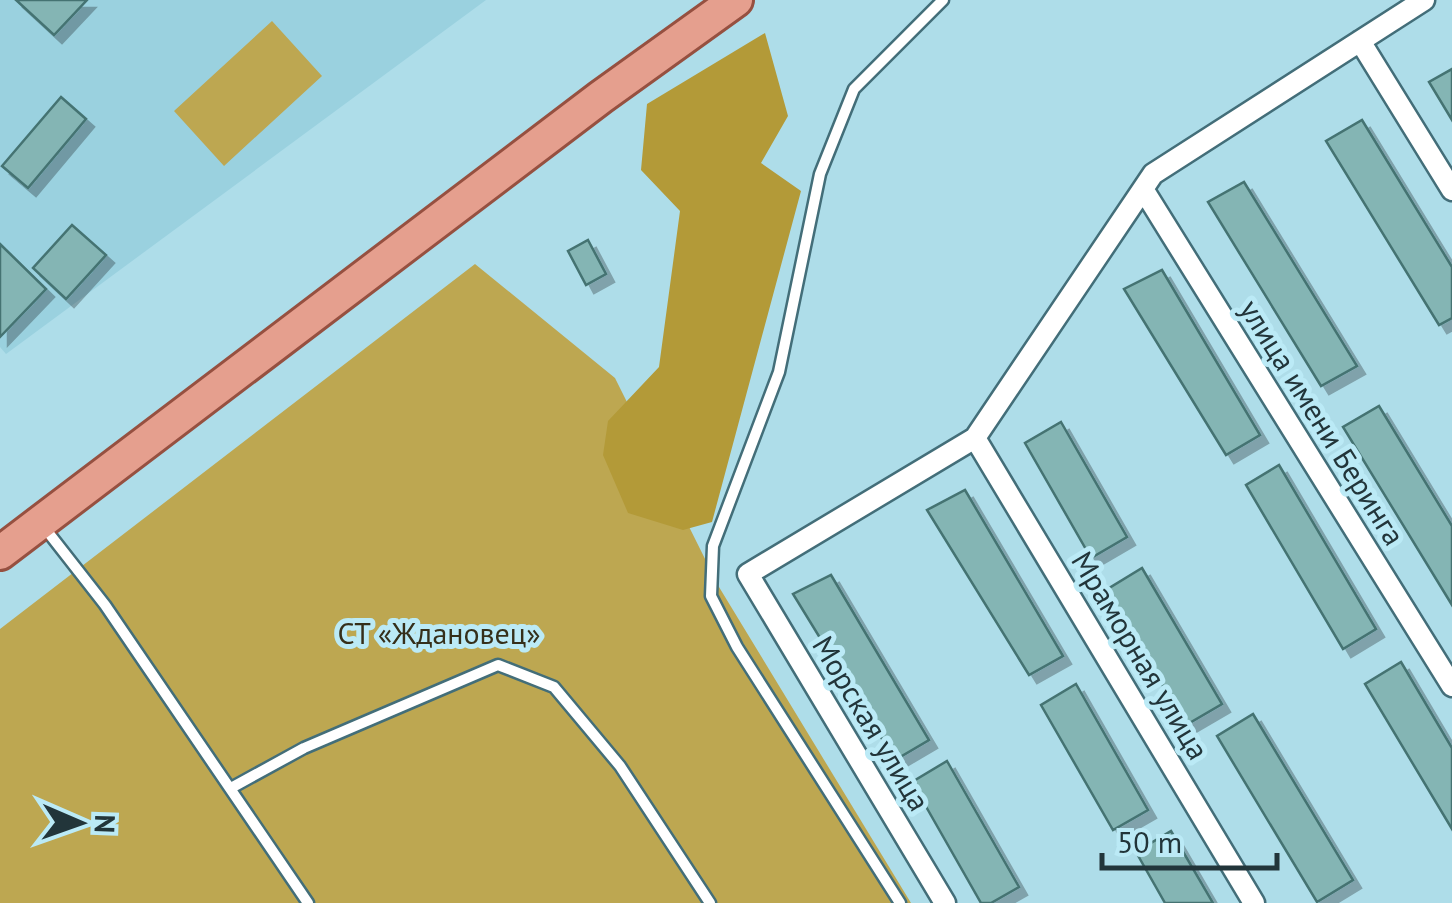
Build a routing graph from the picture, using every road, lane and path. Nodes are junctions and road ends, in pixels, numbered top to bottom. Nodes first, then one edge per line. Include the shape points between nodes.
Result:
1 (736, 0) edge
2 (943, 0) edge
3 (1424, 0) edge
4 (1360, 41) junction
5 (1143, 189) junction
6 (1452, 190) edge
7 (976, 438) junction
8 (41, 522) junction
9 (0, 553) edge
10 (1452, 686) edge
11 (231, 788) junction
12 (308, 903) edge
13 (710, 903) edge
14 (900, 903) edge
15 (945, 903) edge
16 (1254, 903) edge

1 - 8 main road
2 - 14 lane via 854,89 820,174 780,372 713,546 711,596 737,647
3 - 4 street
4 - 5 street via 1153,174
4 - 6 street
5 - 7 street
5 - 10 street, улица имени Беринга
7 - 15 street, Морская улица via 748,574
7 - 16 street, Мраморная улица
8 - 9 main road
8 - 11 lane
11 - 12 lane
11 - 13 lane via 304,748 498,666 554,687 620,766

